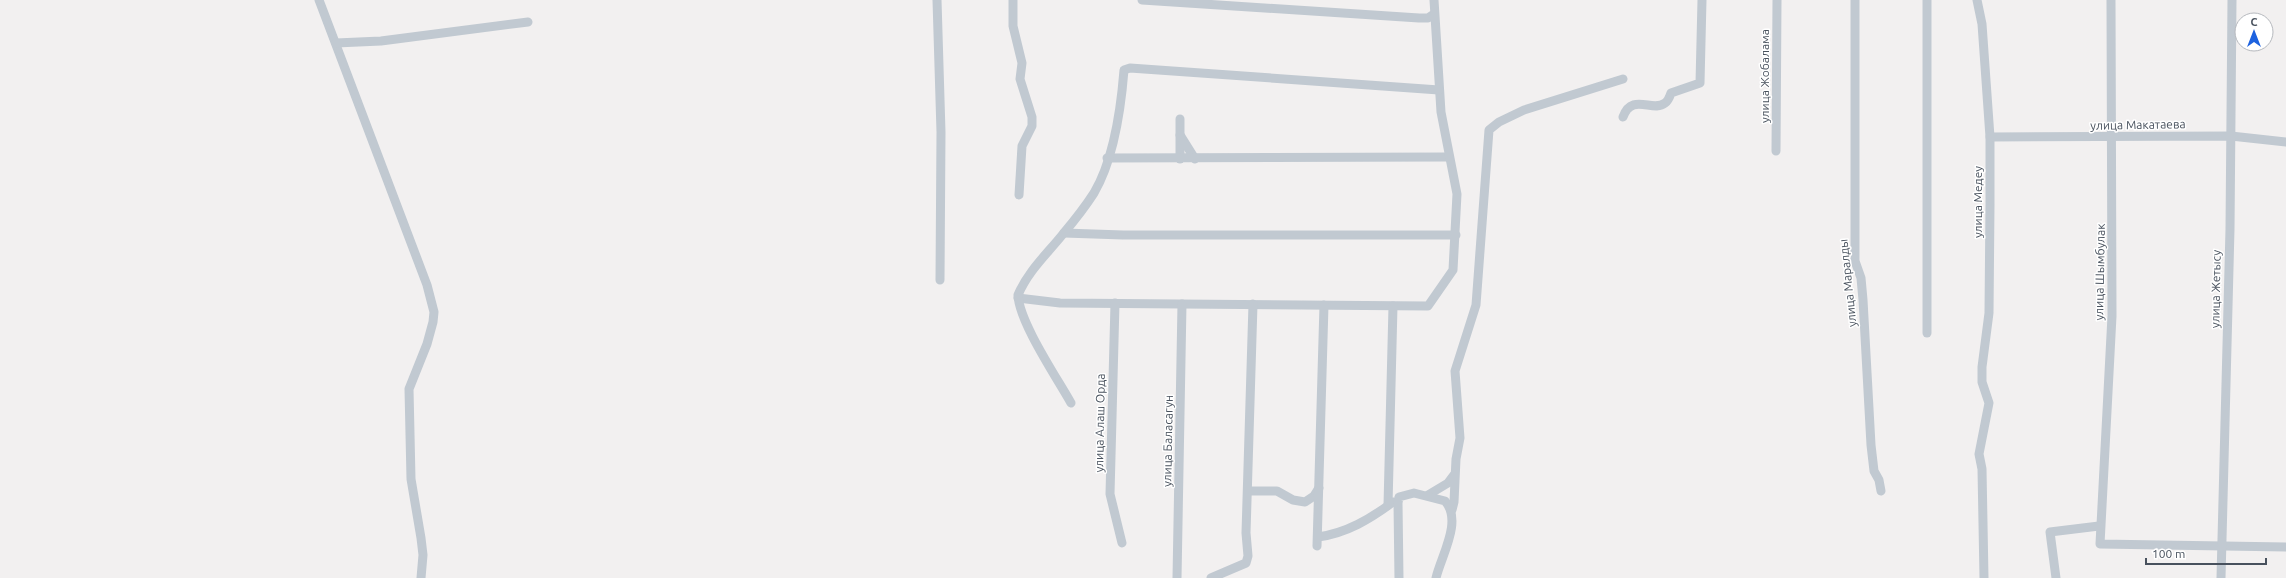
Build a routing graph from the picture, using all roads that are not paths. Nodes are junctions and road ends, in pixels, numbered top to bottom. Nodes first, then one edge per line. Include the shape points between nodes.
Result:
1 (319, 0) edge
2 (937, 0) edge
3 (1013, 0) edge
4 (1142, 0) edge
5 (1434, 0) edge
6 (1702, 0) edge
7 (1777, 0) edge
8 (1855, 0) edge
9 (1927, 0) edge
10 (1977, 0) edge
11 (2111, 0) edge
12 (2232, 0) edge
13 (1434, 14) junction
14 (528, 22) dead end
15 (336, 43) junction
16 (1623, 79) dead end
17 (1439, 90) junction
18 (1623, 117) dead end
19 (1180, 119) dead end
20 (1180, 135) junction
21 (2231, 136) junction
22 (1990, 137) junction
23 (2113, 138) junction
24 (2286, 142) edge
25 (1776, 151) dead end
26 (1448, 157) junction
27 (1107, 158) junction
28 (1180, 159) junction
29 (1196, 159) junction
30 (1019, 195) dead end
31 (1064, 233) junction
32 (1456, 235) junction
33 (940, 280) dead end
34 (1018, 298) junction
35 (1115, 304) junction
36 (1182, 304) junction
37 (1253, 304) junction
38 (1324, 304) junction
39 (1392, 306) junction
40 (1927, 333) dead end
41 (1071, 403) dead end
42 (1454, 475) junction
43 (1319, 488) junction
44 (1248, 491) junction
45 (1880, 491) dead end
46 (1428, 495) junction
47 (1400, 497) junction
48 (1388, 505) junction
49 (1452, 510) junction
50 (2099, 526) junction
51 (1122, 543) dead end
52 (2221, 546) junction
53 (2286, 547) edge
54 (421, 578) edge
55 (1177, 578) edge
56 (1211, 578) edge
57 (1399, 578) edge
58 (1436, 578) edge
59 (1984, 578) edge
60 (2056, 578) edge
61 (2221, 578) edge

1 - 15 street
2 - 33 street via 941,132
3 - 30 street via 1013,26 1022,63 1020,79 1032,117 1032,126 1022,146
4 - 13 street via 1419,18 1428,18
5 - 13 street
6 - 18 street via 1700,82 1672,93 1666,103 1661,105 1631,106 1626,109
7 - 25 street, улица Жобалама
8 - 45 street, улица Маралды via 1855,262 1861,278 1871,445 1874,471 1879,480
9 - 40 street
10 - 22 street, улица Медеу via 1982,24
11 - 23 street, улица Шымбулак
12 - 21 street, улица Жетысу
13 - 17 street
14 - 15 street via 423,36
15 - 54 street via 358,108 427,285 434,312 427,344 408,389 411,479 421,544
16 - 42 street via 1524,110 1489,130 1476,305 1455,371 1460,438
17 - 26 street
17 - 27 street via 1127,68 1124,70 1119,117
19 - 20 street
20 - 28 street
20 - 29 street
21 - 23 street, улица Макатаева
21 - 24 street, улица Макатаева
21 - 52 street, улица Жетысу
22 - 23 street, улица Макатаева
22 - 59 street, улица Медеу via 1989,313 1982,366 1982,382 1989,403 1979,454 1982,469
23 - 50 street, улица Шымбулак via 2111,331 2104,492
26 - 29 street
26 - 32 street via 1457,194
27 - 28 street
27 - 31 street via 1094,192
28 - 29 street
31 - 32 street
31 - 34 street via 1031,272 1020,288
32 - 39 street via 1453,270 1432,303 1428,306
34 - 35 street
34 - 41 street via 1024,317 1044,357
35 - 36 street
35 - 51 street, улица Алаш Орда via 1110,494
36 - 37 street
36 - 55 street, улица Баласагун
37 - 38 street
37 - 44 street
38 - 39 street
38 - 43 street
39 - 48 street
42 - 46 street via 1448,483
42 - 49 street
43 - 44 street via 1314,496 1305,502 1299,502 1277,491
43 - 48 street via 1318,542 1360,524
44 - 56 street via 1246,563
46 - 47 street via 1414,493
46 - 49 street via 1445,501
47 - 48 street
47 - 57 street
49 - 58 street via 1448,544
50 - 52 street, улица Шымбулак via 2100,544
50 - 60 street via 2052,531 2050,536
52 - 53 street
52 - 61 street, улица Жетысу

